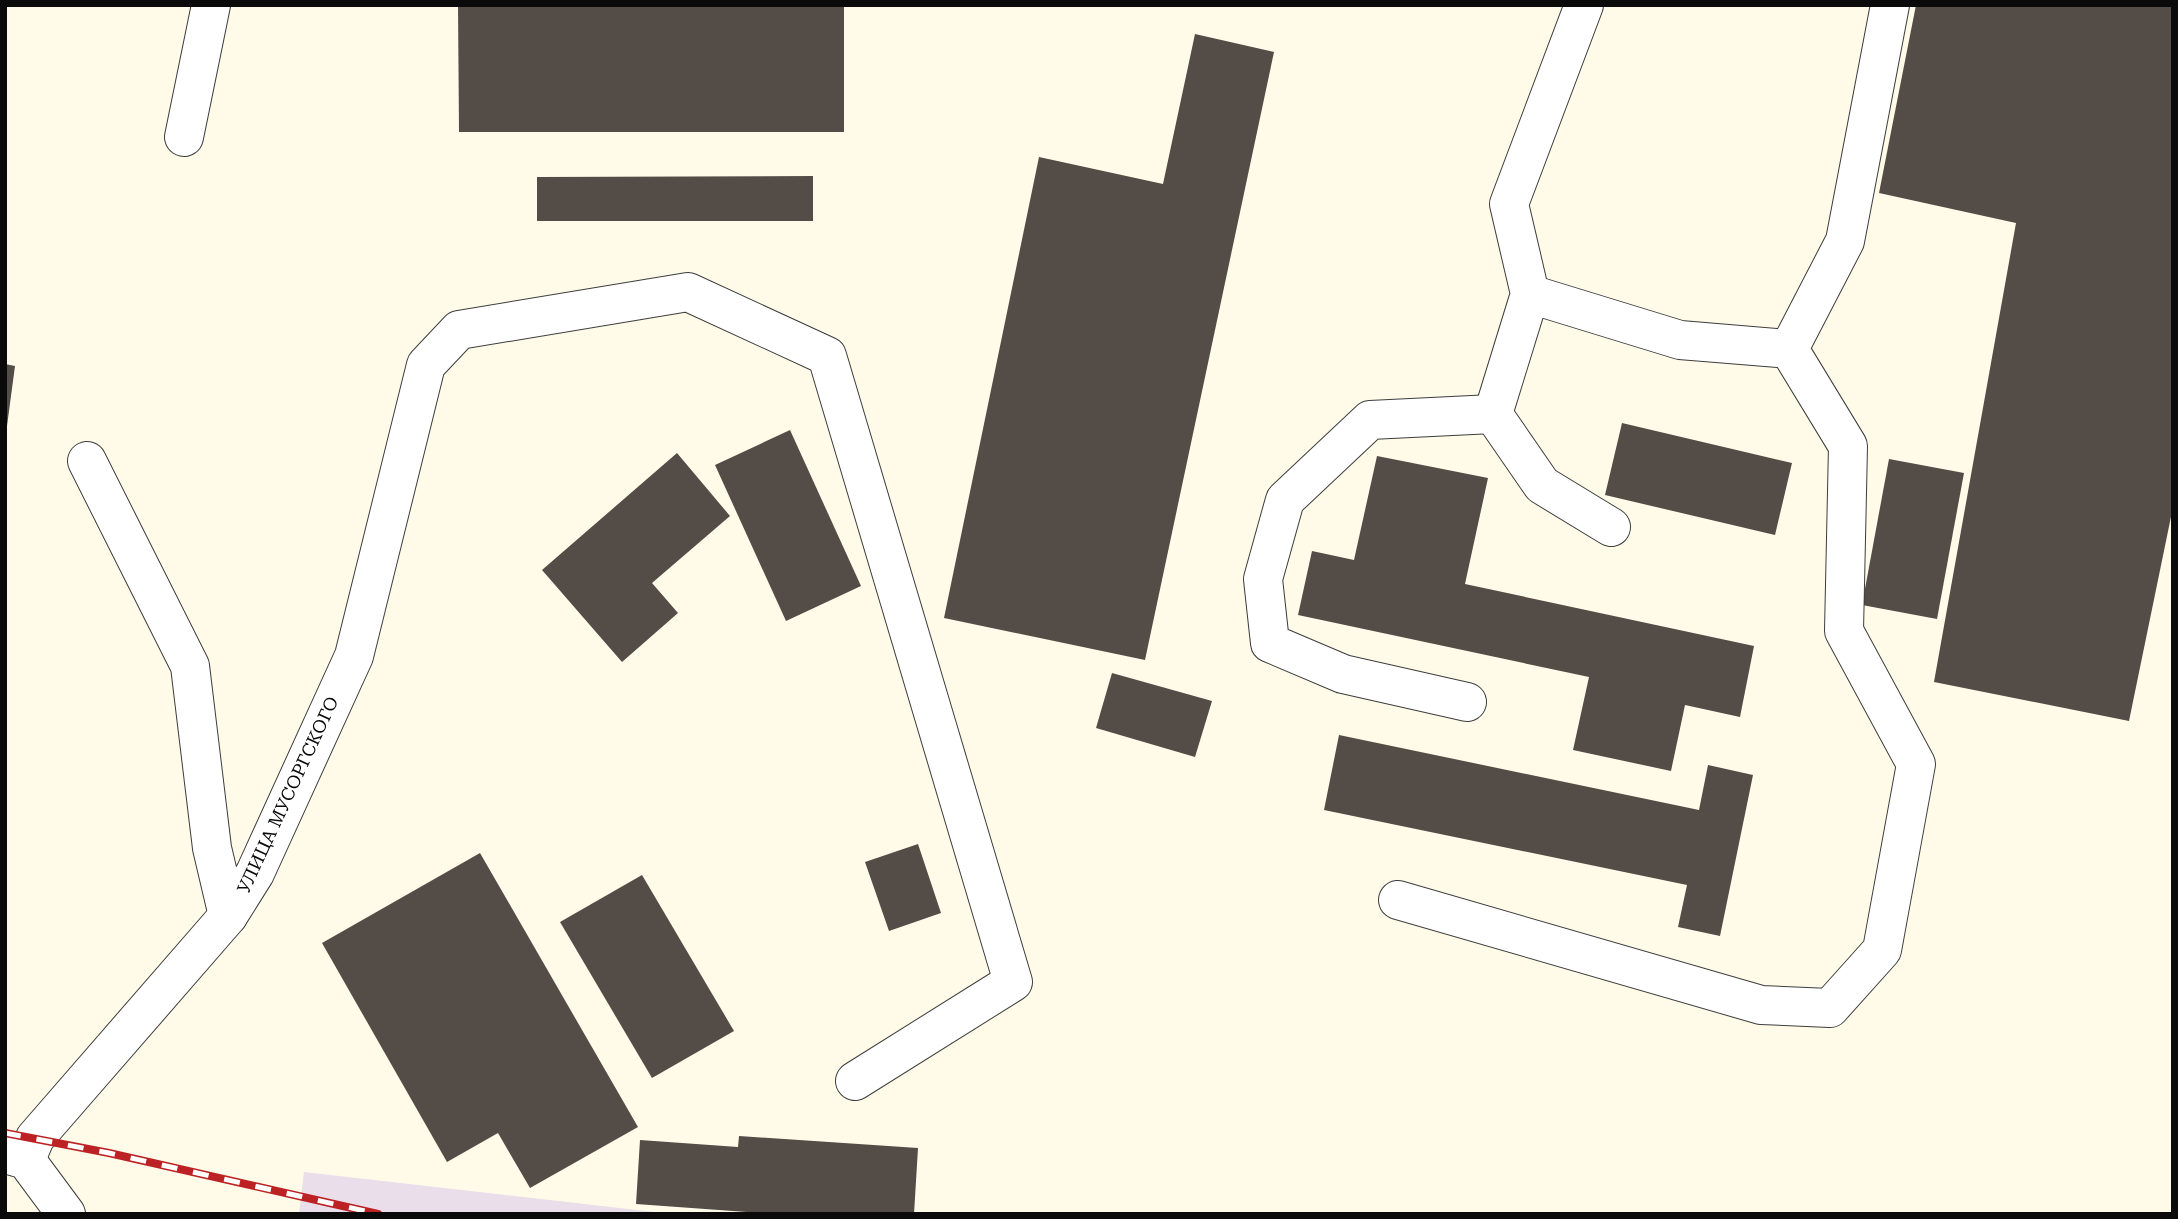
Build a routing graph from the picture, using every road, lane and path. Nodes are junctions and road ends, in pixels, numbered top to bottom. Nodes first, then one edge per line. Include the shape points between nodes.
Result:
1 (211, 5) edge
2 (1584, 5) edge
3 (1890, 5) edge
4 (184, 137) dead end
5 (1530, 294) junction
6 (1789, 349) junction
7 (1493, 414) junction
8 (87, 461) dead end
9 (1611, 527) dead end
10 (1467, 702) dead end
11 (1398, 900) dead end
12 (228, 916) junction
13 (855, 1081) dead end
14 (16, 1157) edge
15 (66, 1214) edge

1 - 4 lane
2 - 5 lane via 1509,204
3 - 6 lane via 1845,241
5 - 6 lane via 1680,340
5 - 7 lane
6 - 11 lane via 1848,446 1844,631 1916,764 1882,950 1830,1008 1760,1005
7 - 9 lane via 1542,485
7 - 10 lane via 1370,419 1286,500 1263,579 1270,643 1343,674
8 - 12 lane via 190,666 212,848
12 - 13 lane, УЛИЦА МУСОРГСКОГО via 255,873 354,656 426,365 459,330 688,292 827,356 1013,982
12 - 14 lane, УЛИЦА МУСОРГСКОГО
14 - 15 lane

